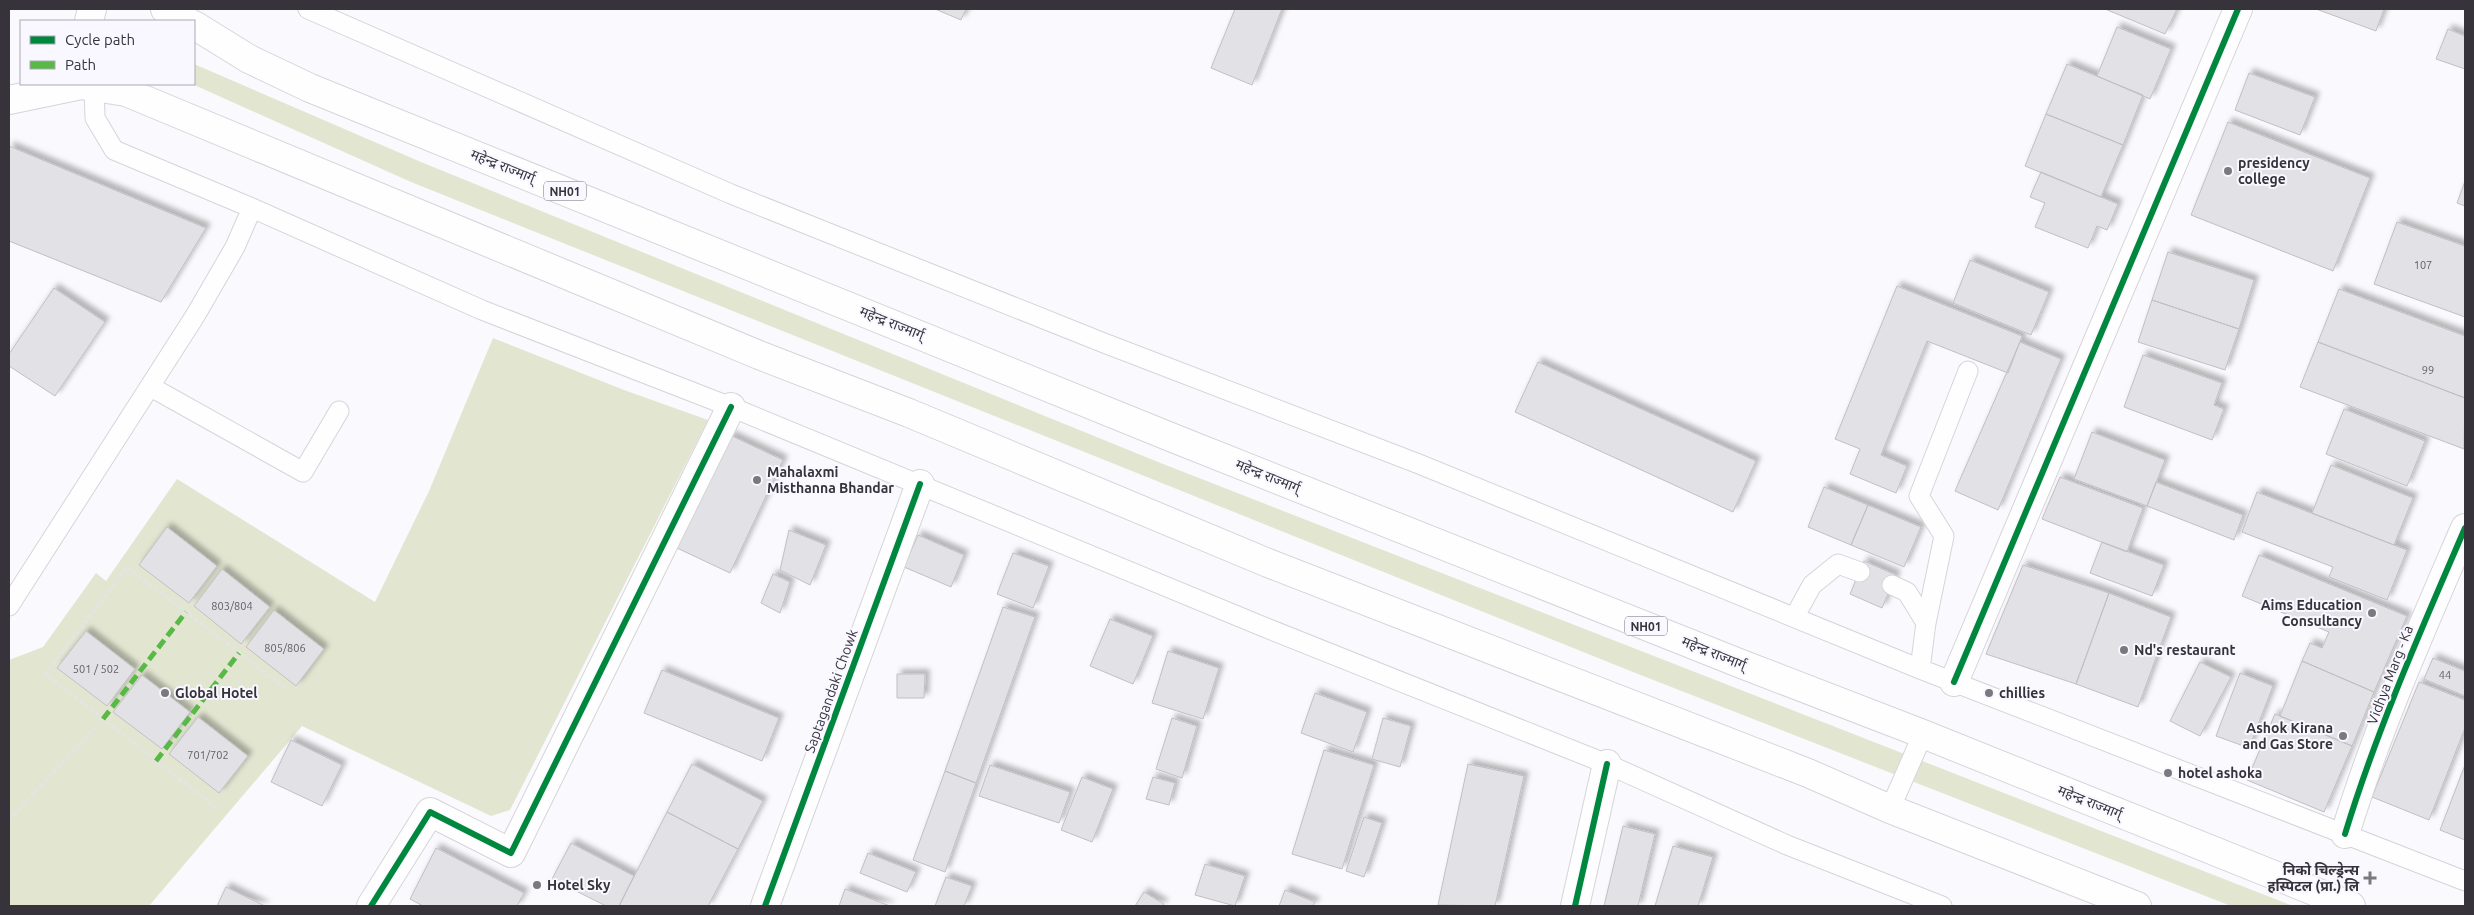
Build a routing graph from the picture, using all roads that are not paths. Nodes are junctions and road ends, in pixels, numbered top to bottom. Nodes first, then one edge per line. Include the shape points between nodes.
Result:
1 (165, 9) edge
2 (308, 9) edge
3 (2238, 9) edge
4 (185, 20) edge
5 (195, 26) edge
6 (41, 85) edge
7 (76, 85) edge
8 (94, 85) joint
9 (10, 99) edge
10 (252, 208) junction
11 (1968, 371) dead end
12 (151, 388) junction
13 (731, 407) junction
14 (339, 411) dead end
15 (920, 484) junction
16 (2465, 528) edge
17 (1860, 572) dead end
18 (1892, 585) dead end
19 (9, 606) edge
20 (1795, 616) junction
21 (1926, 623) junction
22 (1920, 669) junction
23 (1954, 682) junction
24 (1923, 734) junction
25 (1607, 764) junction
26 (1890, 809) junction
27 (2345, 834) junction
28 (2465, 881) edge
29 (371, 906) edge
30 (765, 906) edge
31 (1575, 906) edge
32 (1942, 906) edge
33 (2137, 906) edge
34 (2351, 906) edge

1 - 4 main road
2 - 20 lane via 731,194 1104,343 1420,464
3 - 23 main road
5 - 24 main road, महेन्द्र राज्मार्ग् / NH01 via 249,59 310,88 1174,438
6 - 9 main road
7 - 9 main road
8 - 10 lane via 95,118 114,150
8 - 26 main road via 126,92 156,104 1268,563 1808,773
10 - 12 lane via 235,247
10 - 13 lane via 482,310
11 - 21 lane via 1919,496 1944,536
12 - 14 lane via 303,472
12 - 19 lane
13 - 15 lane
13 - 29 main road via 511,853 430,812
15 - 25 lane via 1264,627
15 - 30 main road, Saptagandaki Chowk
16 - 27 main road, Vidhya Marg - Ka via 2413,651
17 - 20 lane via 1838,564 1812,585
18 - 21 lane via 1907,592
20 - 22 lane
21 - 22 lane
22 - 23 lane
23 - 27 lane
24 - 26 lane
24 - 34 main road, महेन्द्र राज्मार्ग् / NH01
25 - 31 main road
25 - 32 lane via 1787,845
26 - 33 main road
27 - 28 lane

